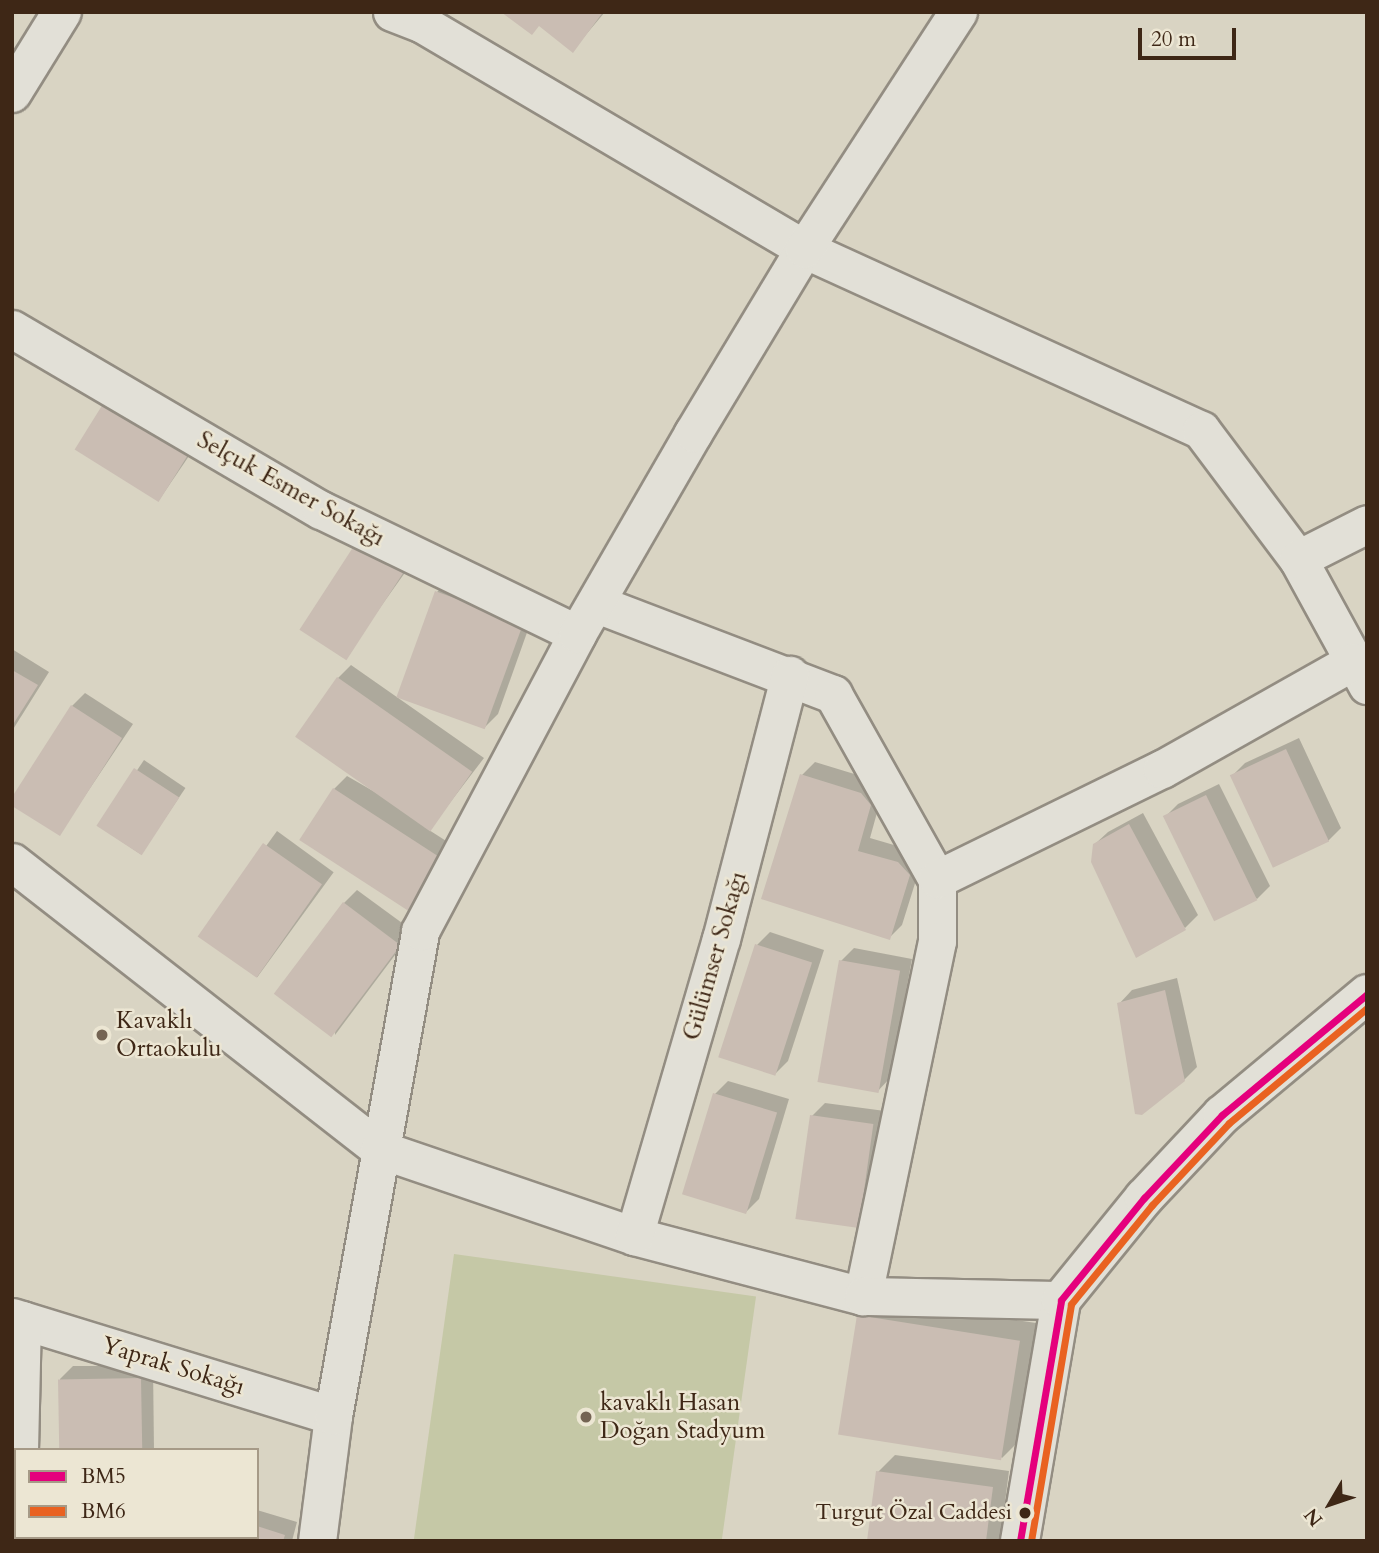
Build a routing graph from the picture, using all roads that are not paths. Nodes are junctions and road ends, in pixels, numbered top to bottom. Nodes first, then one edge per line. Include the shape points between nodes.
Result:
1 (62, 12) edge
2 (392, 12) edge
3 (958, 12) edge
4 (12, 93) edge
5 (804, 249) junction
6 (12, 329) edge
7 (1367, 524) edge
8 (1298, 559) junction
9 (597, 604) junction
10 (577, 634) junction
11 (1360, 673) edge
12 (790, 675) junction
13 (12, 862) edge
14 (937, 879) junction
15 (1367, 994) edge
16 (379, 1149) junction
17 (634, 1236) junction
18 (863, 1296) junction
19 (1061, 1300) junction
20 (17, 1318) edge
21 (333, 1416) junction
22 (19, 1448) edge
23 (317, 1541) edge
24 (1020, 1541) edge

1 - 4 street
2 - 5 street via 421,23
3 - 5 street
5 - 8 street via 1201,430
5 - 9 street
6 - 10 street, Selçuk Esmer Sokağı via 321,510
7 - 8 street
8 - 11 street
9 - 10 street
9 - 12 street
10 - 16 street via 419,931
11 - 14 street
12 - 14 street via 833,694
12 - 17 street, Gülümser Sokağı via 721,939
13 - 16 street
14 - 18 street via 937,941
15 - 19 street via 1222,1115 1144,1198
16 - 17 street
16 - 21 street
17 - 18 street
18 - 19 street
19 - 24 street
20 - 21 street, Yaprak Sokağı
20 - 22 street
21 - 23 street

